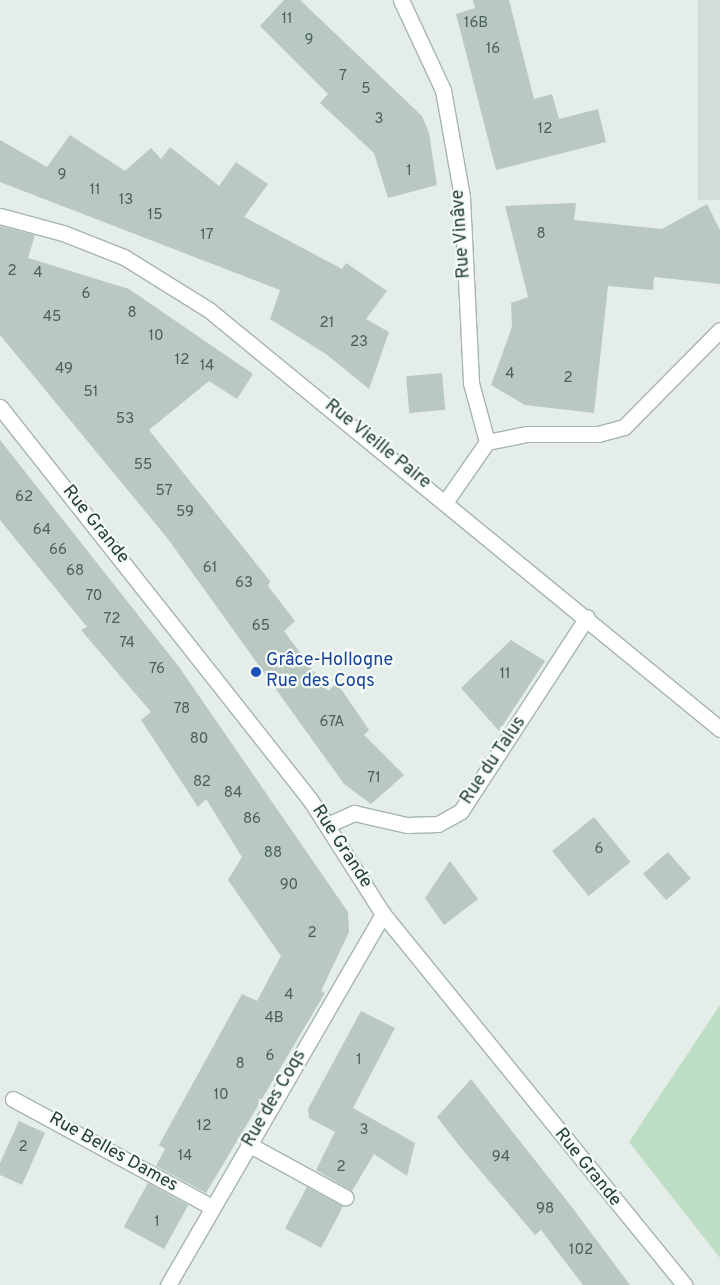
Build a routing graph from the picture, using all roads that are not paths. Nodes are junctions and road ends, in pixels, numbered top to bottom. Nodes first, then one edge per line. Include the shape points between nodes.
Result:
1 (401, 0) edge
2 (0, 216) edge
3 (720, 330) edge
4 (0, 407) edge
5 (487, 442) junction
6 (446, 501) junction
7 (587, 617) junction
8 (720, 729) edge
9 (327, 825) junction
10 (383, 914) junction
11 (13, 1099) dead end
12 (248, 1144) junction
13 (345, 1197) dead end
14 (212, 1207) junction
15 (168, 1285) edge
16 (684, 1285) edge

1 - 5 street, Rue Vinâve via 443,90 462,197 470,383
2 - 6 street, Rue Vieille Paire via 63,233 124,257 209,310
3 - 5 street via 624,427 598,434 527,434
4 - 9 street, Rue Grande via 142,583
5 - 6 street
6 - 7 street, Rue Vieille Paire
7 - 8 street, Rue Vieille Paire
7 - 9 street, Rue du Talus via 461,811 438,824 407,825 354,813
9 - 10 street, Rue Grande
10 - 12 street, Rue des Coqs
10 - 16 street, Rue Grande
11 - 14 street, Rue Belles Dames
12 - 13 street
12 - 14 street, Rue des Coqs
14 - 15 street, Rue des Coqs

